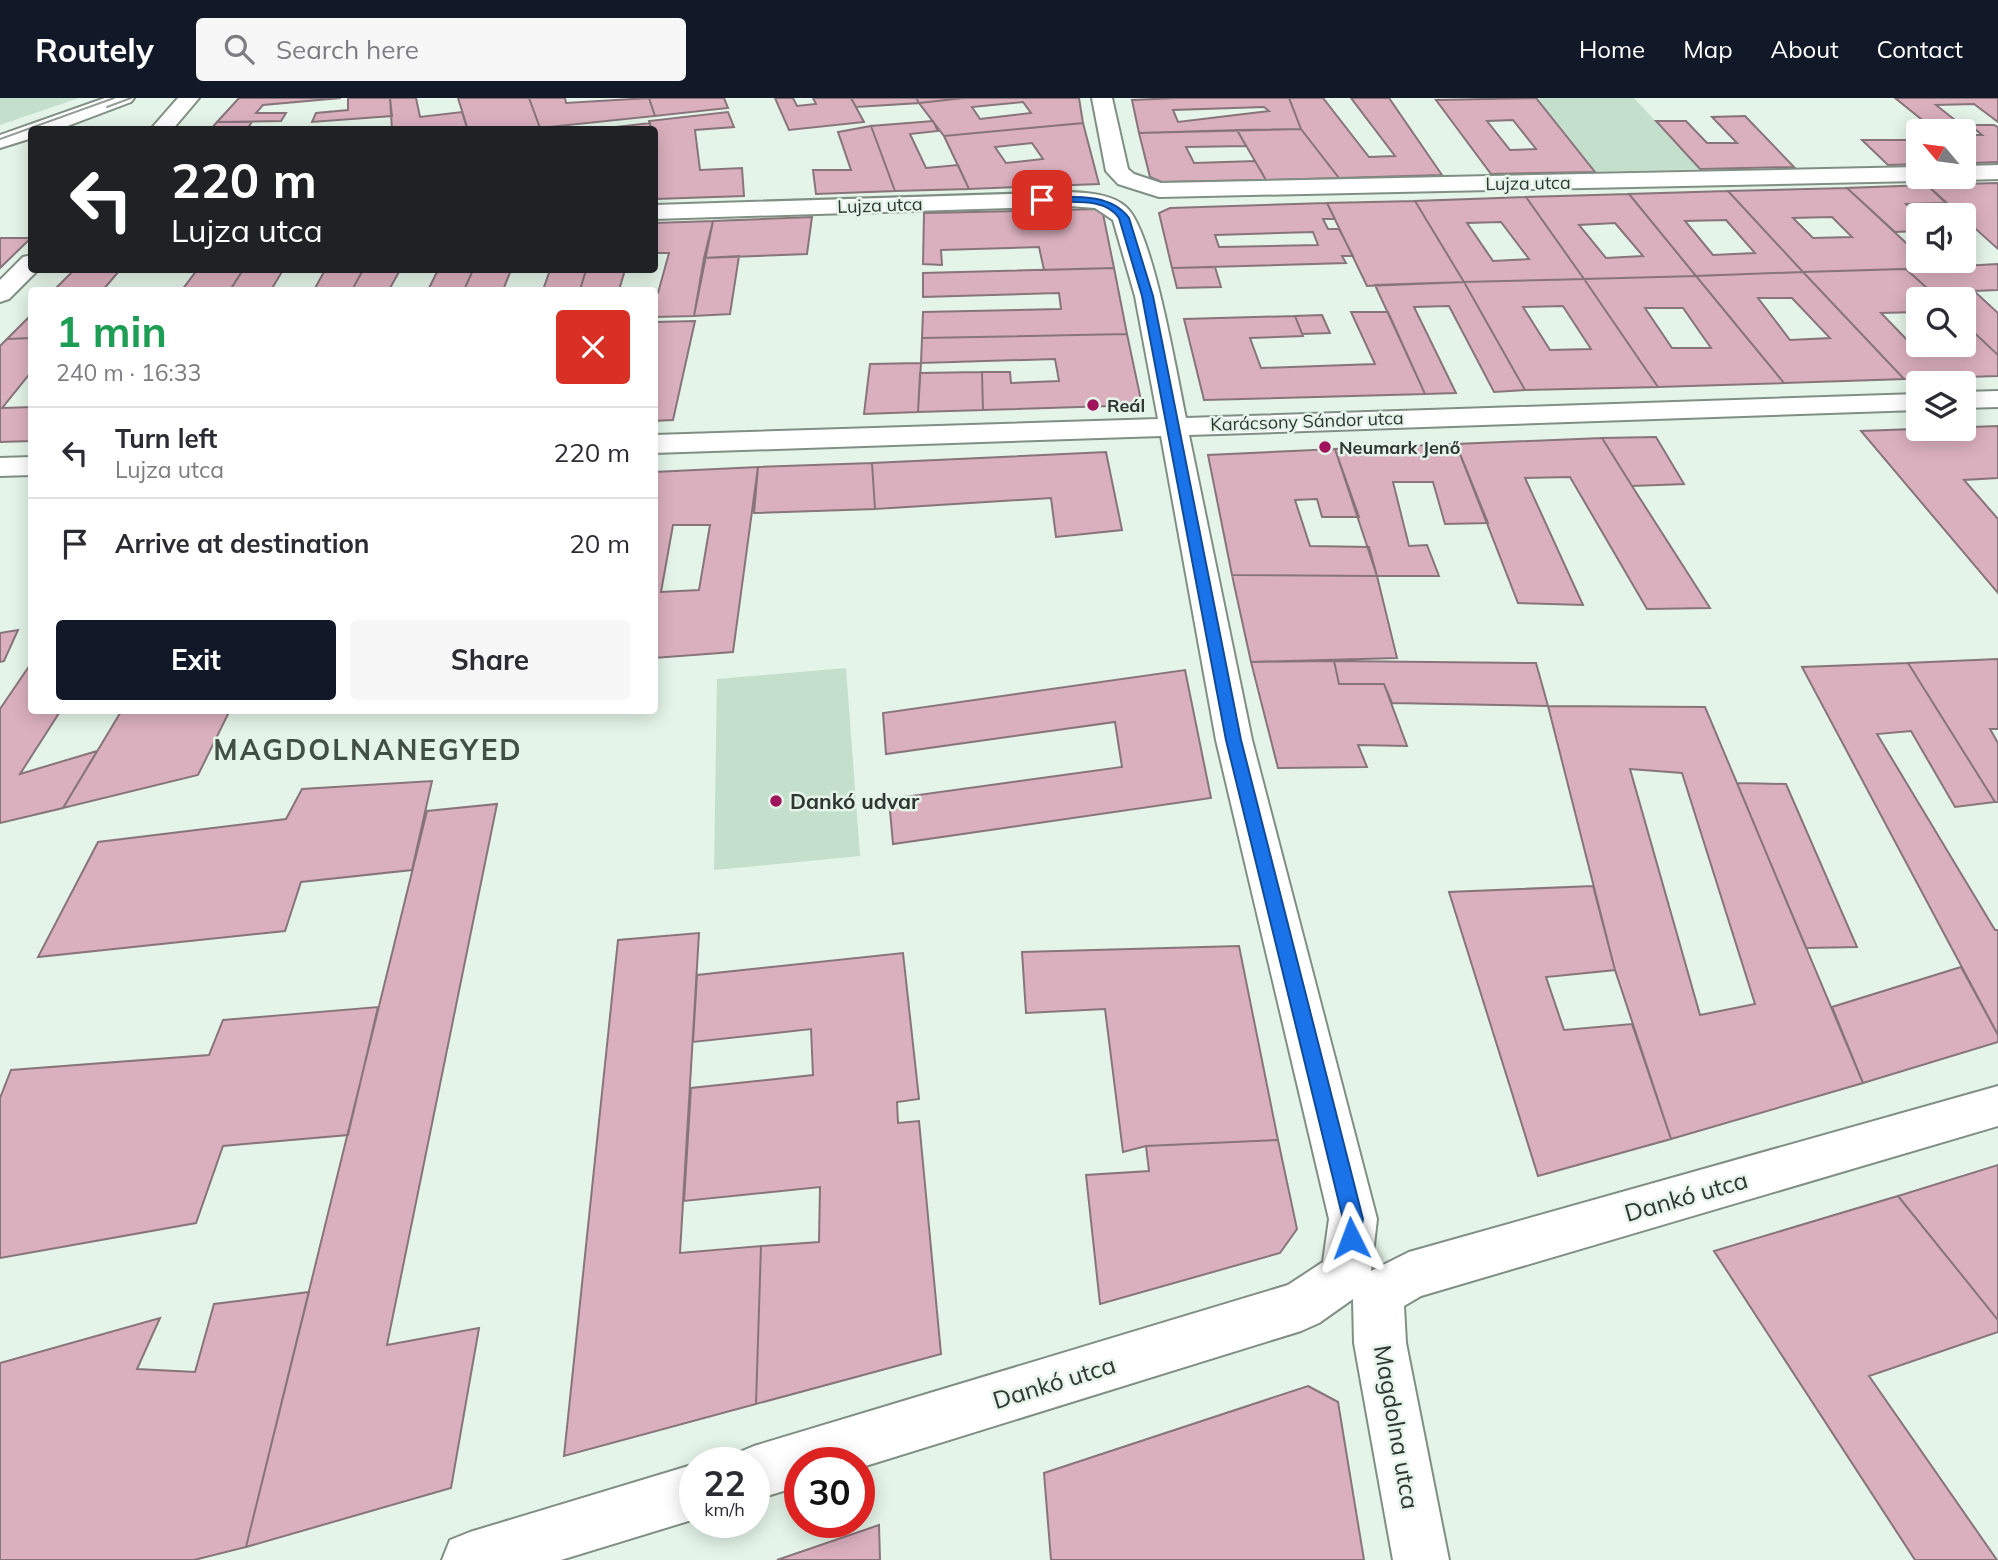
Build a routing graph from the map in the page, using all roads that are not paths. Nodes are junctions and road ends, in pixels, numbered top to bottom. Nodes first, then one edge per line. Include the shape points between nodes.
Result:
1 (124, 98) edge
2 (188, 98) edge
3 (1102, 98) edge
4 (45, 126) edge
5 (164, 126) edge
6 (28, 132) edge
7 (0, 142) edge
8 (1998, 172) edge
9 (1976, 173) edge
10 (1906, 174) edge
11 (1105, 203) joint
12 (658, 212) edge
13 (28, 266) edge
14 (0, 294) edge
15 (1998, 399) edge
16 (1976, 400) edge
17 (1906, 402) edge
18 (1171, 425) junction
19 (658, 443) edge
20 (28, 466) edge
21 (0, 467) edge
22 (1998, 1107) edge
23 (1362, 1285) junction
24 (770, 1468) edge
25 (679, 1496) edge
26 (470, 1560) edge
27 (1421, 1560) edge

1 - 4 street
2 - 5 street
3 - 10 street, Lujza utca via 1117,171 1139,185 1178,191
6 - 7 street
8 - 9 street
11 - 12 street, Lujza utca via 1070,199
11 - 18 street, Magdolna utca via 1124,218 1148,296
13 - 14 street
15 - 16 street
17 - 18 street, Karácsony Sándor utca
18 - 19 street, Karácsony Sándor utca
18 - 23 street, Magdolna utca via 1234,740 1353,1219
20 - 21 street
22 - 23 street, Dankó utca via 1409,1276
23 - 24 street, Dankó utca
23 - 27 street, Magdolna utca via 1380,1343
25 - 26 street

